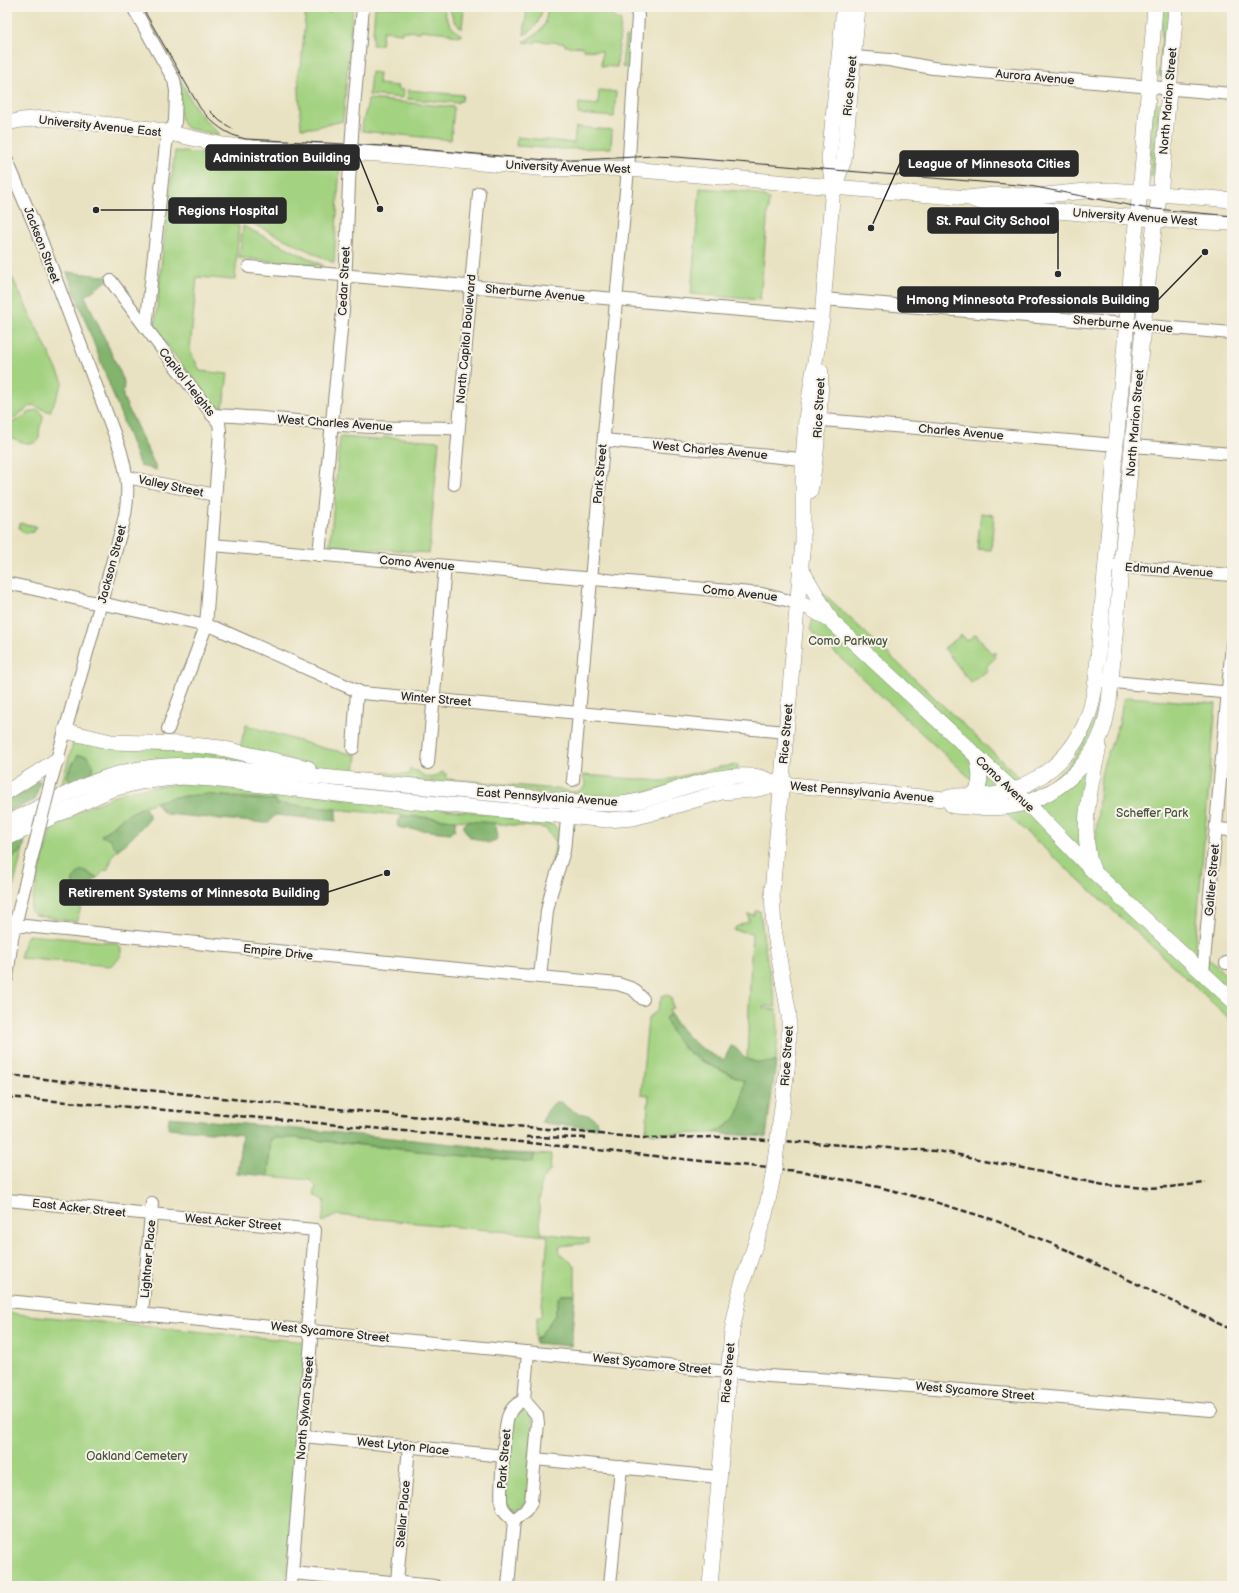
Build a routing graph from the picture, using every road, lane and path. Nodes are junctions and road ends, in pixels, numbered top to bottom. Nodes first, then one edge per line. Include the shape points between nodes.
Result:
1 (133, 7) edge
2 (363, 7) edge
3 (844, 7) edge
4 (858, 7) edge
5 (1156, 7) edge
6 (1176, 7) edge
7 (638, 10) edge
8 (846, 56) junction
9 (1148, 87) junction
10 (1169, 88) junction
11 (1232, 94) edge
12 (7, 123) edge
13 (168, 133) junction
14 (7, 161) edge
15 (628, 169) junction
16 (834, 188) junction
17 (1140, 192) junction
18 (479, 193) dead end
19 (1160, 194) junction
20 (968, 198) junction
21 (1232, 200) edge
22 (1136, 217) junction
23 (1155, 219) junction
24 (1232, 223) edge
25 (249, 267) dead end
26 (345, 276) junction
27 (111, 281) dead end
28 (470, 287) junction
29 (615, 300) junction
30 (823, 300) junction
31 (822, 317) junction
32 (1127, 325) junction
33 (1142, 326) junction
34 (146, 328) junction
35 (1232, 333) edge
36 (212, 415) junction
37 (813, 420) junction
38 (333, 425) junction
39 (458, 429) junction
40 (604, 440) junction
41 (1116, 444) junction
42 (1133, 446) junction
43 (1232, 454) edge
44 (809, 460) junction
45 (127, 476) junction
46 (454, 484) dead end
47 (215, 495) junction
48 (212, 545) junction
49 (319, 555) junction
50 (445, 566) junction
51 (1106, 566) junction
52 (1122, 566) junction
53 (800, 567) junction
54 (1232, 575) edge
55 (591, 579) junction
56 (7, 583) edge
57 (798, 603) junction
58 (101, 604) junction
59 (831, 621) junction
60 (206, 626) junction
61 (1232, 644) edge
62 (1096, 680) junction
63 (1111, 682) junction
64 (357, 691) junction
65 (1230, 693) edge
66 (434, 699) junction
67 (579, 712) junction
68 (168, 729) dead end
69 (65, 731) junction
70 (786, 732) junction
71 (1102, 732) junction
72 (353, 748) dead end
73 (977, 758) junction
74 (57, 760) junction
75 (428, 763) dead end
76 (573, 780) dead end
77 (360, 782) junction
78 (781, 784) junction
79 (1012, 790) junction
80 (7, 792) edge
81 (969, 796) junction
82 (944, 799) junction
83 (569, 801) junction
84 (1026, 802) junction
85 (568, 816) junction
86 (7, 823) edge
87 (1216, 829) junction
88 (1232, 830) edge
89 (7, 838) edge
90 (1093, 871) junction
91 (10, 926) edge
92 (1203, 973) junction
93 (540, 977) junction
94 (7, 978) edge
95 (643, 999) dead end
96 (1232, 1000) edge
97 (7, 1200) edge
98 (152, 1209) junction
99 (315, 1230) joint
100 (7, 1301) edge
101 (142, 1314) junction
102 (307, 1330) junction
103 (528, 1352) junction
104 (727, 1371) junction
105 (524, 1400) junction
106 (1211, 1410) dead end
107 (303, 1436) junction
108 (408, 1446) junction
109 (504, 1456) junction
110 (535, 1459) junction
111 (621, 1466) junction
112 (718, 1477) junction
113 (514, 1520) junction
114 (292, 1573) junction
115 (397, 1582) junction
116 (290, 1586) edge
117 (435, 1586) edge
118 (508, 1586) edge
119 (610, 1586) edge
120 (710, 1586) edge

1 - 13 street via 167,69
2 - 26 street, Cedar Street, bridge via 353,119
3 - 8 main road, Rice Street
4 - 8 main road, Rice Street
5 - 9 main road, North Marion Street
6 - 10 main road, North Marion Street
7 - 15 street, Park Street
8 - 9 street, Aurora Avenue via 932,68
8 - 16 main road, Rice Street via 829,159
9 - 10 street, Aurora Avenue
9 - 17 main road, North Marion Street
10 - 11 street, Aurora Avenue
10 - 19 main road, North Marion Street
12 - 13 main road, University Avenue East via 44,118 152,129
13 - 15 main road, University Avenue West via 223,145 253,148 378,154 550,169
13 - 34 street
14 - 45 street, Jackson Street via 33,220 120,449
15 - 16 main road, University Avenue West
15 - 29 street, Park Street
16 - 20 main road, University Avenue West
16 - 30 main road, Rice Street
17 - 19 main road, University Avenue West
17 - 20 main road, University Avenue West via 1100,190 1036,196 994,195
17 - 22 main road, North Marion Street
18 - 28 street, North Capitol Boulevard
19 - 21 main road, University Avenue West
19 - 23 main road, North Marion Street
20 - 22 main road, University Avenue West via 995,206
22 - 23 main road, University Avenue West
22 - 32 main road, North Marion Street
23 - 24 main road, University Avenue West
23 - 33 main road, North Marion Street
25 - 26 street, Sherburne Avenue
26 - 28 street, Sherburne Avenue
26 - 38 street, Cedar Street
27 - 34 street, Capitol Heights
28 - 29 street, Sherburne Avenue
28 - 39 street, North Capitol Boulevard
29 - 31 street, Sherburne Avenue
29 - 40 street, Park Street
30 - 31 main road, Rice Street
30 - 32 street, Sherburne Avenue
31 - 37 main road, Rice Street
32 - 33 street, Sherburne Avenue
32 - 41 main road, North Marion Street
33 - 35 street, Sherburne Avenue
33 - 42 main road, North Marion Street
34 - 36 street, Capitol Heights
36 - 38 street, West Charles Avenue
36 - 47 street, Capitol Heights via 219,423 220,431
37 - 41 street, Charles Avenue
37 - 44 main road, Rice Street
38 - 39 street, West Charles Avenue
38 - 49 street, Cedar Street
39 - 46 street, North Capitol Boulevard
40 - 44 street, West Charles Avenue
40 - 55 street, Park Street
41 - 51 main road, North Marion Street
42 - 43 street
42 - 52 main road, North Marion Street
44 - 53 main road, Rice Street
45 - 47 street, Valley Street
45 - 58 street, Jackson Street via 126,513
47 - 48 street, Capitol Heights
48 - 49 street, Como Avenue
48 - 60 street, Capitol Heights
49 - 50 street, Como Avenue
50 - 55 street, Como Avenue
50 - 66 street
51 - 52 street, Edmund Avenue
51 - 62 main road, North Marion Street
52 - 54 street, Edmund Avenue
52 - 63 main road, North Marion Street
53 - 57 main road, Rice Street
53 - 59 main road
55 - 57 street, Como Avenue via 762,594
55 - 67 street, Park Street
56 - 58 street, Winter Street
57 - 59 main road, Como Avenue
57 - 70 main road, Rice Street
58 - 60 street, Winter Street
58 - 69 street, Jackson Street
59 - 73 main road, Como Avenue
60 - 64 street, Winter Street via 216,628
60 - 68 street, Capitol Heights
61 - 65 street, Galtier Street
62 - 63 street
62 - 79 main road, North Marion Street via 1087,718 1068,751 1043,775 1026,786
63 - 65 street
63 - 71 main road, North Marion Street via 1110,702
64 - 66 street, Winter Street
64 - 72 street
65 - 87 street, Galtier Street
66 - 67 street, Winter Street
66 - 75 street
67 - 70 street, Winter Street
67 - 76 street, Park Street
69 - 74 street, Jackson Street
69 - 77 main road via 111,742 221,748
70 - 78 main road, Rice Street
71 - 84 main road, North Marion Street via 1088,758 1072,776 1052,790
71 - 90 main road via 1091,782 1086,835 1088,856
73 - 79 main road, Como Avenue
73 - 81 main road via 980,769 979,786 976,793
74 - 80 main road
74 - 91 street, Jackson Street, bridge via 30,864
77 - 83 main road, East Pennsylvania Avenue
77 - 86 main road, East Pennsylvania Avenue via 199,766 154,767 99,780
78 - 82 main road, West Pennsylvania Avenue
78 - 83 main road, East Pennsylvania Avenue via 753,776 733,776 708,780 636,802 613,804
78 - 85 main road, East Pennsylvania Avenue via 753,790 721,792 633,818 608,820
78 - 104 main road, Rice Street, bridge via 772,915 787,998 789,1049 773,1176 765,1215 735,1310
79 - 81 main road, West Pennsylvania Avenue via 992,795
79 - 84 main road, Como Avenue
81 - 82 main road, West Pennsylvania Avenue via 954,795
82 - 84 main road, West Pennsylvania Avenue via 954,806 984,808 1006,807
83 - 85 street
84 - 90 main road, Como Avenue
85 - 89 main road, East Pennsylvania Avenue via 354,796 212,779 175,778 140,782 112,789
85 - 93 street via 564,852 550,893
87 - 88 street
87 - 92 street, Galtier Street
90 - 92 main road, Como Avenue
91 - 93 street, Empire Drive
91 - 94 street, Jackson Street
92 - 96 main road, Como Avenue
93 - 95 street, Empire Drive via 618,984 632,989
97 - 98 street, East Acker Street
98 - 99 street, West Acker Street
98 - 101 street, Lightner Place
99 - 102 street, North Sylvan Street
100 - 101 street, West Sycamore Street
101 - 102 street, West Sycamore Street
102 - 103 street, West Sycamore Street
102 - 107 street, North Sylvan Street via 311,1340
103 - 104 street, West Sycamore Street
103 - 105 street
104 - 106 street, West Sycamore Street
104 - 112 main road, Rice Street
105 - 109 street, Park Street via 514,1406 507,1418
105 - 110 street via 537,1416
107 - 108 street, West Lyton Place
107 - 114 street, North Sylvan Street
108 - 109 street, West Lyton Place
108 - 115 street, Stellar Place
109 - 113 street, Park Street via 500,1500 502,1507
110 - 111 street
110 - 113 street via 531,1502
111 - 112 street
111 - 119 street
112 - 120 main road, Rice Street
113 - 118 street
114 - 115 street
114 - 116 street, North Sylvan Street
115 - 117 street

